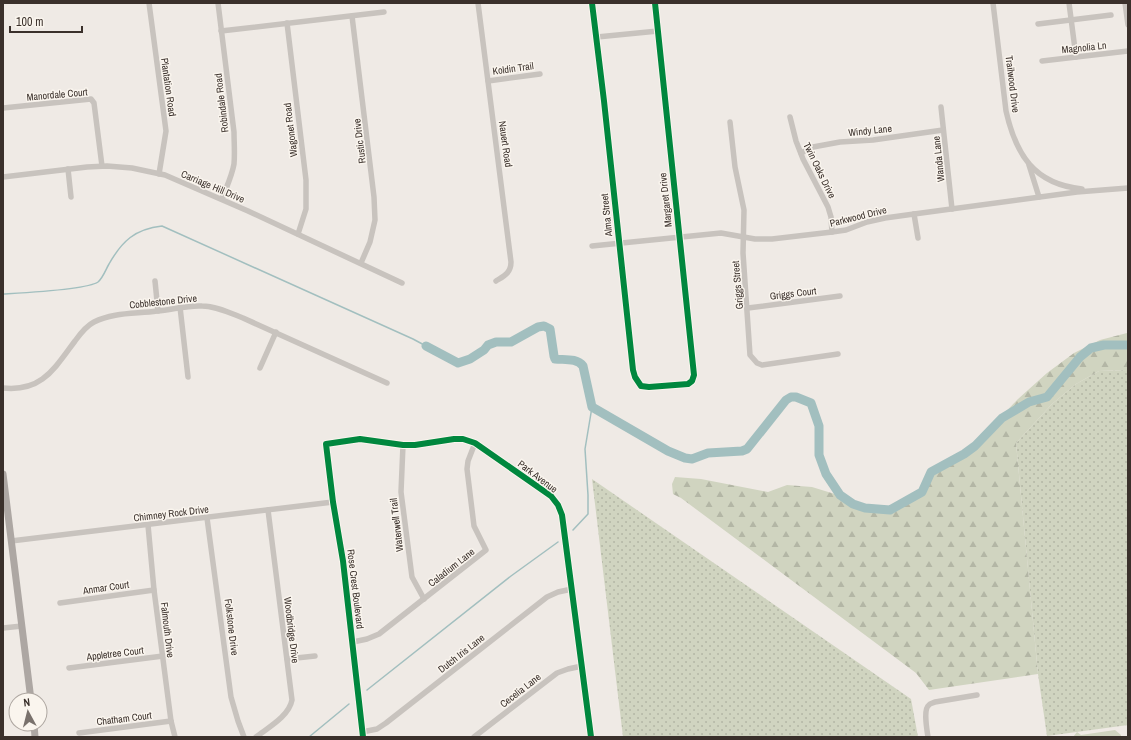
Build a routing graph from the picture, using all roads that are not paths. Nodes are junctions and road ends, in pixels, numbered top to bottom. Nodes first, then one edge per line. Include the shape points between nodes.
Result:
1 (149, 3) edge
2 (218, 3) edge
3 (478, 3) edge
4 (592, 3) edge
5 (655, 3) edge
6 (993, 3) edge
7 (1069, 3) edge
8 (1125, 3) edge
9 (384, 12) dead end
10 (1111, 15) dead end
11 (352, 16) junction
12 (1071, 20) junction
13 (287, 23) junction
14 (1038, 24) dead end
15 (1128, 25) edge
16 (221, 31) junction
17 (658, 31) junction
18 (596, 37) junction
19 (1128, 51) edge
20 (1076, 57) junction
21 (1042, 61) dead end
22 (540, 74) dead end
23 (488, 81) junction
24 (941, 107) dead end
25 (3, 108) edge
26 (790, 117) dead end
27 (730, 122) dead end
28 (944, 130) junction
29 (801, 153) junction
30 (1029, 164) junction
31 (102, 166) junction
32 (68, 169) junction
33 (159, 174) junction
34 (3, 177) edge
35 (1128, 188) edge
36 (1097, 190) junction
37 (71, 197) dead end
38 (1039, 197) junction
39 (222, 200) junction
40 (952, 209) junction
41 (914, 214) junction
42 (832, 232) junction
43 (298, 234) junction
44 (679, 237) junction
45 (744, 238) junction
46 (918, 238) dead end
47 (619, 244) junction
48 (592, 246) dead end
49 (361, 264) junction
50 (155, 281) dead end
51 (496, 281) dead end
52 (402, 283) dead end
53 (840, 296) dead end
54 (180, 307) junction
55 (748, 308) junction
56 (158, 311) junction
57 (276, 332) junction
58 (838, 354) dead end
59 (260, 368) dead end
60 (188, 377) dead end
61 (386, 383) dead end
62 (679, 385) joint
63 (3, 388) edge
64 (475, 443) junction
65 (326, 444) joint
66 (403, 445) junction
67 (3, 474) edge
68 (333, 502) junction
69 (268, 510) junction
70 (207, 518) junction
71 (148, 525) junction
72 (11, 541) junction
73 (572, 589) junction
74 (154, 590) junction
75 (424, 599) junction
76 (60, 603) dead end
77 (22, 626) junction
78 (3, 628) edge
79 (353, 642) junction
80 (163, 656) junction
81 (315, 656) dead end
82 (287, 659) junction
83 (582, 666) junction
84 (69, 668) dead end
85 (30, 692) edge
86 (977, 695) dead end
87 (171, 721) junction
88 (79, 733) dead end
89 (362, 734) edge
90 (175, 737) edge
91 (244, 737) edge
92 (256, 737) edge
93 (474, 737) edge
94 (590, 737) edge
95 (928, 737) edge

1 - 33 street, Plantation Road via 166,131
2 - 16 street, Robindale Road
3 - 23 street, Nauert Road
4 - 18 street, Alma Street
5 - 17 street, Margaret Drive
6 - 30 street, Trailwood Drive via 1006,111 1018,148
7 - 12 street
8 - 15 street
9 - 11 street
10 - 12 street
11 - 13 street
11 - 49 street, Rustic Drive via 375,220
12 - 14 street
12 - 20 street
13 - 16 street
13 - 43 street, Wagonet Road via 306,180 306,209
16 - 39 street, Robindale Road via 234,132 234,163
17 - 18 street
17 - 44 street, Margaret Drive
18 - 47 street, Alma Street
19 - 20 street, Magnolia Ln
20 - 21 street, Magnolia Ln
22 - 23 street, Koldin Trail
23 - 51 street, Nauert Road via 511,262 509,272
24 - 28 street, Wanda Lane
25 - 31 street, Manordale Court via 91,99 94,103
26 - 29 street, Twin Oaks Drive
27 - 45 street, Griggs Street via 735,167 744,210
28 - 29 street, Windy Lane via 840,142 813,147
28 - 40 street, Wanda Lane
29 - 42 street, Twin Oaks Drive via 828,207
30 - 36 street, Trailwood Drive via 1055,183
30 - 38 street, Trailwood Drive
31 - 32 street, Carriage Hill Drive
31 - 33 street, Carriage Hill Drive via 132,168
32 - 34 street, Carriage Hill Drive
32 - 37 street
33 - 39 street, Carriage Hill Drive
35 - 36 street, Parkwood Drive
36 - 38 street, Parkwood Drive
38 - 40 street, Parkwood Drive
39 - 43 street, Carriage Hill Drive
40 - 41 street, Parkwood Drive
41 - 42 street, Parkwood Drive via 879,219
41 - 46 street
42 - 45 street, Parkwood Drive via 772,239
43 - 49 street, Carriage Hill Drive
44 - 45 street, Parkwood Drive via 721,233
44 - 47 street, Parkwood Drive
44 - 62 street, Margaret Drive via 694,375 688,384
45 - 55 street, Griggs Street
47 - 48 street, Parkwood Drive
47 - 62 street, Alma Street via 635,377 643,387
49 - 52 street, Carriage Hill Drive
50 - 56 street
53 - 55 street, Griggs Court
54 - 56 street, Cobblestone Drive
54 - 57 street, Cobblestone Drive via 210,307
54 - 60 street
55 - 58 street, Griggs Street via 750,355 757,363 762,365
56 - 63 street, Cobblestone Drive via 120,314 94,322 79,335 51,373 39,382 20,388
57 - 59 street
57 - 61 street, Cobblestone Drive
64 - 66 street, Park Avenue via 454,439
64 - 73 street, Park Avenue via 551,496 558,505 562,514
64 - 75 street, Caladium Lane via 467,469 474,526 486,550
65 - 66 street, Park Avenue via 360,439
65 - 68 street, Rose Crest Boulevard
66 - 75 street, Waterwell Trail via 401,492 412,577
67 - 72 main road
68 - 69 street, Chimney Rock Drive
68 - 79 street, Rose Crest Boulevard
69 - 70 street, Chimney Rock Drive
69 - 82 street, Woodbridge Drive
70 - 71 street, Chimney Rock Drive
70 - 91 street, Folkstone Drive via 231,697
71 - 72 street, Chimney Rock Drive
71 - 74 street, Falmouth Drive
72 - 77 main road
73 - 83 street, Park Avenue
73 - 89 street, Dutch Iris Lane via 547,597 386,724
74 - 76 street, Anmar Court
74 - 80 street, Falmouth Drive
75 - 79 street, Caladium Lane via 379,634
77 - 78 street
77 - 85 main road
79 - 89 street, Rose Crest Boulevard
80 - 84 street, Appletree Court
80 - 87 street, Falmouth Drive
81 - 82 street
82 - 92 street, Woodbridge Drive via 291,704 277,721
83 - 93 street, Cecelia Lane via 557,673
83 - 94 street, Park Avenue
86 - 95 street via 928,705
87 - 88 street, Chatham Court
87 - 90 street, Falmouth Drive

